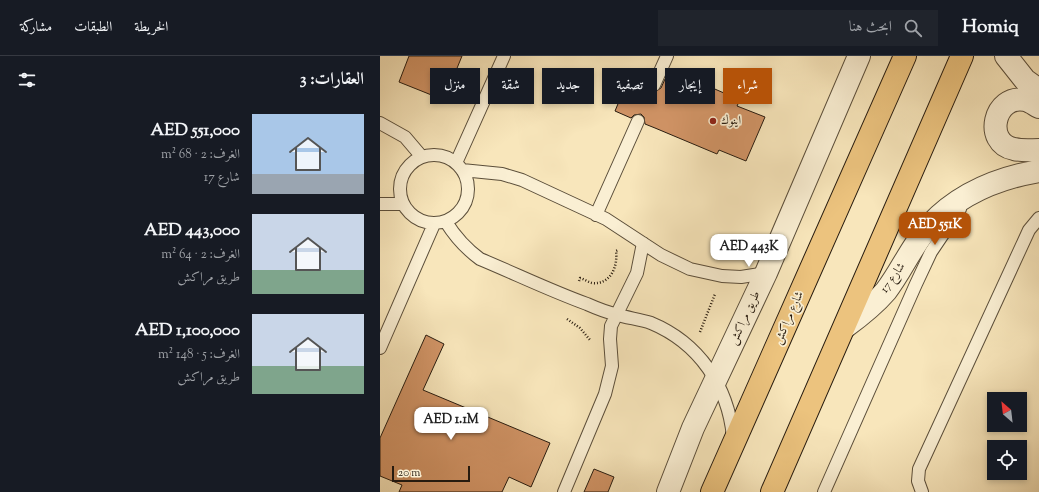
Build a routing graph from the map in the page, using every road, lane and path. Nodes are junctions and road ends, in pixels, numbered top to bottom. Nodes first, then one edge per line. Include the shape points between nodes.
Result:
1 (504, 56) edge
2 (667, 56) edge
3 (859, 56) edge
4 (905, 56) edge
5 (962, 56) edge
6 (1006, 56) edge
7 (657, 78) edge
8 (1039, 90) edge
9 (1039, 106) edge
10 (638, 121) dead end
11 (380, 123) edge
12 (1039, 150) edge
13 (422, 157) junction
14 (459, 167) junction
15 (1039, 171) edge
16 (971, 193) junction
17 (380, 204) edge
18 (402, 204) junction
19 (596, 215) junction
20 (1039, 218) edge
21 (446, 222) junction
22 (434, 224) junction
23 (643, 243) junction
24 (616, 251) dead end
25 (766, 273) junction
26 (722, 276) junction
27 (580, 278) dead end
28 (616, 314) junction
29 (564, 317) dead end
30 (845, 327) junction
31 (580, 328) dead end
32 (380, 348) edge
33 (693, 350) junction
34 (716, 378) junction
35 (733, 444) junction
36 (564, 492) edge
37 (668, 492) edge
38 (712, 492) edge
39 (772, 492) edge
40 (824, 492) edge
41 (922, 492) edge

1 - 14 lane
2 - 7 lane
3 - 25 street, طريق مراكش
4 - 35 main road, شارع مراكش
5 - 30 main road
6 - 8 street via 1025,80
9 - 12 street via 1025,100 1012,100 1001,107 995,119 995,132 1002,143 1013,149
10 - 19 lane
11 - 13 lane via 405,137
13 - 14 lane via 444,157
13 - 18 lane via 408,167 401,178 399,191
14 - 19 lane via 522,180
14 - 21 lane via 467,182 468,194 457,215
15 - 16 street, شارع 17 via 999,180
16 - 30 street, شارع 17 via 949,207 930,225 886,291 867,311
16 - 40 lane via 935,246 916,284
17 - 18 lane
18 - 22 lane via 410,215 421,222
19 - 23 lane
20 - 41 lane via 1030,230 919,469 918,481
21 - 22 lane
21 - 28 lane via 466,249 480,259 572,299
22 - 32 lane
23 - 26 lane via 690,269
23 - 28 lane via 637,273
24 - 27 path via 615,269 610,277 602,282 592,283
25 - 26 lane via 741,278
25 - 34 street, طريق مراكش
26 - 33 path
28 - 33 lane via 666,330
28 - 36 lane via 611,326 610,380
29 - 31 path
30 - 39 main road
33 - 34 lane
34 - 35 lane via 726,399
34 - 37 street, طريق مراكش
35 - 38 main road, شارع مراكش

